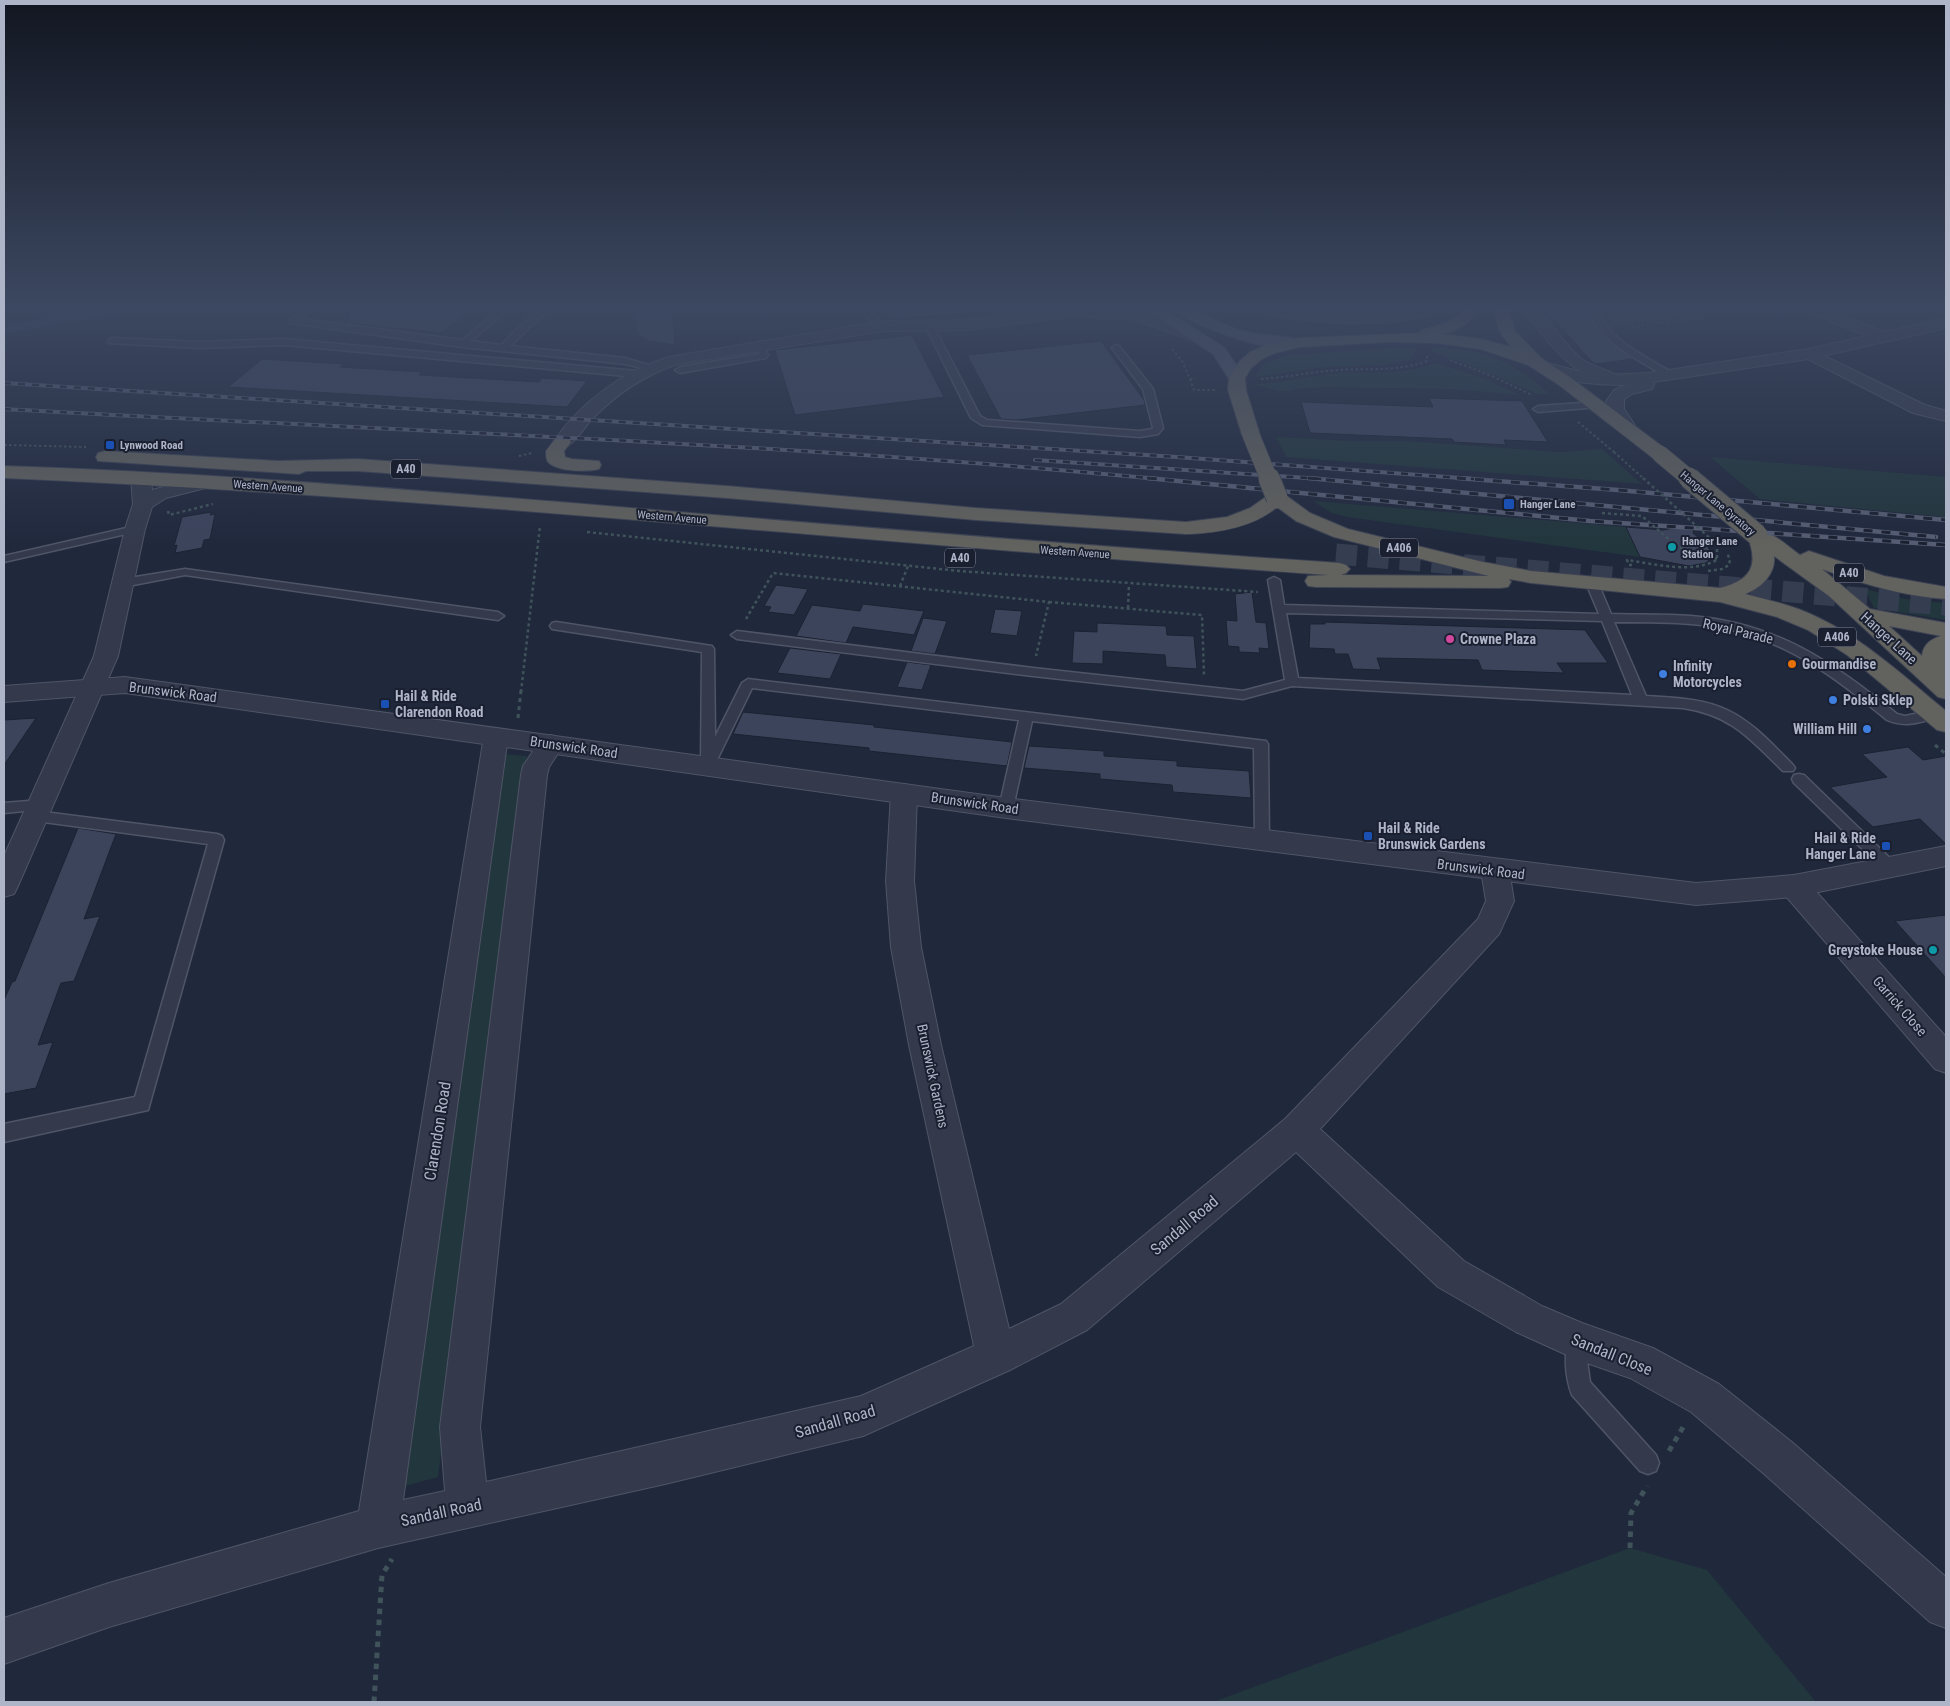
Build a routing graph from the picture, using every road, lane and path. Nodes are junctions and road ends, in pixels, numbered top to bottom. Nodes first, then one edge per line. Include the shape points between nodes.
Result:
1 (615, 389) edge
2 (961, 389) edge
3 (1148, 389) edge
4 (1238, 389) edge
5 (1517, 389) edge
6 (1574, 389) edge
7 (1632, 389) edge
8 (1879, 389) edge
9 (1528, 394) dead end
10 (1596, 405) junction
11 (1538, 409) dead end
12 (1946, 416) edge
13 (1574, 418) dead end
14 (1626, 428) junction
15 (562, 442) joint
16 (88, 456) dead end
17 (281, 466) junction
18 (4, 472) edge
19 (141, 478) junction
20 (206, 482) junction
21 (392, 494) junction
22 (1277, 498) junction
23 (144, 504) junction
24 (890, 506) junction
25 (1602, 513) dead end
26 (540, 526) dead end
27 (135, 529) junction
28 (1757, 535) junction
29 (1727, 553) dead end
30 (4, 559) edge
31 (1717, 559) junction
32 (1629, 565) dead end
33 (908, 566) dead end
34 (1722, 569) dead end
35 (1530, 577) junction
36 (1274, 580) junction
37 (123, 582) junction
38 (1592, 583) junction
39 (1129, 584) dead end
40 (900, 586) junction
41 (1946, 593) edge
42 (1720, 595) junction
43 (1049, 602) junction
44 (1128, 608) junction
45 (1281, 609) junction
46 (1864, 615) junction
47 (498, 616) dead end
48 (1606, 617) junction
49 (556, 626) dead end
50 (1946, 630) edge
51 (737, 635) joint
52 (1946, 642) edge
53 (1032, 672) junction
54 (1292, 682) junction
55 (94, 686) junction
56 (1944, 688) edge
57 (1205, 691) junction
58 (4, 694) edge
59 (1641, 700) junction
60 (1027, 716) junction
61 (1940, 719) edge
62 (506, 737) junction
63 (551, 744) junction
64 (708, 765) junction
65 (904, 793) junction
66 (4, 808) edge
67 (1006, 808) junction
68 (38, 810) junction
69 (1262, 841) junction
70 (1946, 856) edge
71 (1891, 868) junction
72 (1495, 870) junction
73 (4, 886) edge
74 (1794, 886) junction
75 (1946, 1059) edge
76 (1297, 1130) junction
77 (4, 1133) edge
78 (1578, 1341) junction
79 (996, 1356) junction
80 (1648, 1463) dead end
81 (467, 1507) junction
82 (420, 1517) junction
83 (378, 1526) junction
84 (1946, 1606) edge
85 (4, 1641) edge
86 (374, 1702) edge

1 - 15 street
2 - 3 lane via 976,418 984,423 1140,434 1155,432 1158,428
4 - 22 highway, bridge
5 - 9 path
6 - 10 highway, Hanger Lane Gyratory / A406
7 - 14 street via 1619,392 1614,398 1614,408
8 - 12 street via 1920,409
10 - 11 lane
10 - 14 highway, Hanger Lane Gyratory / A406
13 - 31 path, bridge via 1701,530 1717,546
14 - 28 highway, Hanger Lane Gyratory / A406, bridge
15 - 24 highway via 554,456 570,465 735,478
16 - 17 highway, Western Avenue / A40
17 - 21 highway, Western Avenue / A40 via 1338,562 1096,554
17 - 24 highway, A40 via 358,465
18 - 19 highway, Western Avenue / A40
19 - 20 highway, Western Avenue / A40
19 - 23 street
20 - 21 highway, Western Avenue / A40
20 - 23 street via 167,492
21 - 36 highway, A40 via 811,546
22 - 24 highway, A40 via 1265,509 1244,519 1193,528
22 - 35 highway, Hanger Lane Gyratory / A406 via 1303,517 1341,533
23 - 27 street
25 - 31 path, bridge via 1642,516 1678,548
26 - 62 path
27 - 30 lane
27 - 37 street
28 - 41 highway, A40 via 1855,575 1892,585
28 - 42 highway, Hanger Lane Gyratory / A406 via 1763,553 1760,576 1747,587
28 - 46 highway, Hanger Lane / A406 via 1820,577
29 - 34 path via 1729,565
31 - 32 path via 1710,566 1696,568 1627,560
33 - 40 path
35 - 36 highway, A40 via 1468,583
35 - 38 highway, Hanger Lane Gyratory / A406
36 - 45 lane
37 - 47 lane via 185,572
37 - 55 street via 106,656
38 - 42 highway, Hanger Lane Gyratory / A406
38 - 48 lane
39 - 44 path
40 - 43 path
40 - 51 path via 773,573
42 - 46 highway
42 - 61 highway, Hanger Lane / A406 via 1777,609 1832,634 1859,651
43 - 44 path
43 - 53 path
44 - 57 path via 1202,614
45 - 48 lane, Royal Parade
45 - 54 lane
46 - 50 highway
46 - 56 highway, Hanger Lane / A406
48 - 59 lane
48 - 61 lane, Royal Parade via 1692,620 1766,634 1844,678 1892,717 1905,721
49 - 64 lane via 708,649
51 - 53 lane
52 - 56 highway, A406 via 1937,646 1933,656
53 - 57 lane
54 - 57 lane via 1243,696
54 - 59 lane
55 - 58 street, Brunswick Road
55 - 62 street, Brunswick Road via 125,685
55 - 68 street
59 - 71 lane via 1721,712 1746,727
60 - 64 lane via 748,683
60 - 67 lane
60 - 69 lane via 1261,744
62 - 63 street, Brunswick Road
62 - 83 street, Clarendon Road
63 - 64 street, Brunswick Road
63 - 81 street via 536,766 534,775 460,1427
64 - 65 street, Brunswick Road
65 - 67 street, Brunswick Road
65 - 79 street, Brunswick Gardens via 900,881 906,947 925,1045
66 - 68 lane
67 - 69 street, Brunswick Road
68 - 73 street
68 - 77 lane via 217,840 142,1104
69 - 72 street, Brunswick Road
70 - 71 street, Brunswick Road
71 - 74 street, Brunswick Road
72 - 74 street, Brunswick Road via 1696,894
72 - 76 street, Sandall Road via 1500,900 1489,926
74 - 75 street, Garrick Close
76 - 78 street, Sandall Close via 1451,1274 1529,1318
76 - 79 street, Sandall Road via 1074,1317
78 - 80 lane via 1576,1361 1580,1387
78 - 84 street, Sandall Close via 1639,1362 1705,1398
79 - 81 street, Sandall Road via 862,1416
81 - 82 street, Sandall Road
82 - 83 street, Sandall Road
82 - 86 path via 382,1575
83 - 85 street, Sandall Road via 109,1605

